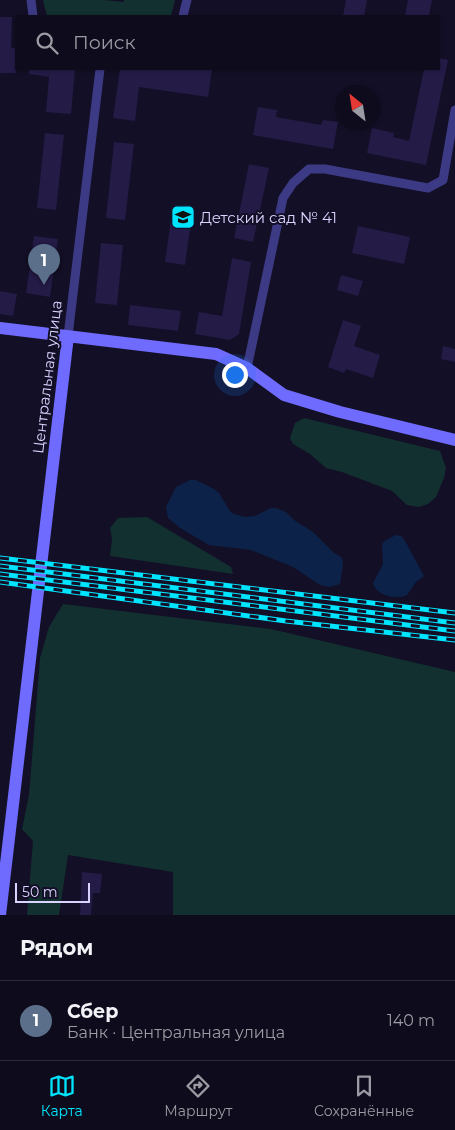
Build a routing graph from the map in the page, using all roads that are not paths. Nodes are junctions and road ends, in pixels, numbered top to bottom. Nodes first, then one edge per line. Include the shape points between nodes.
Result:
1 (31, 0) edge
2 (187, 0) edge
3 (33, 15) edge
4 (183, 15) edge
5 (100, 70) edge
6 (455, 110) edge
7 (0, 328) edge
8 (68, 336) junction
9 (247, 368) junction
10 (455, 440) edge
11 (6, 814) edge
12 (0, 915) edge

1 - 3 street
2 - 4 street
5 - 8 street, Центральная улица
6 - 9 street via 443,180 428,188 325,169 309,169 293,183 283,198
7 - 8 street
8 - 9 street via 216,354
8 - 11 street, Центральная улица via 37,600
9 - 10 street via 284,395
11 - 12 street, Центральная улица

